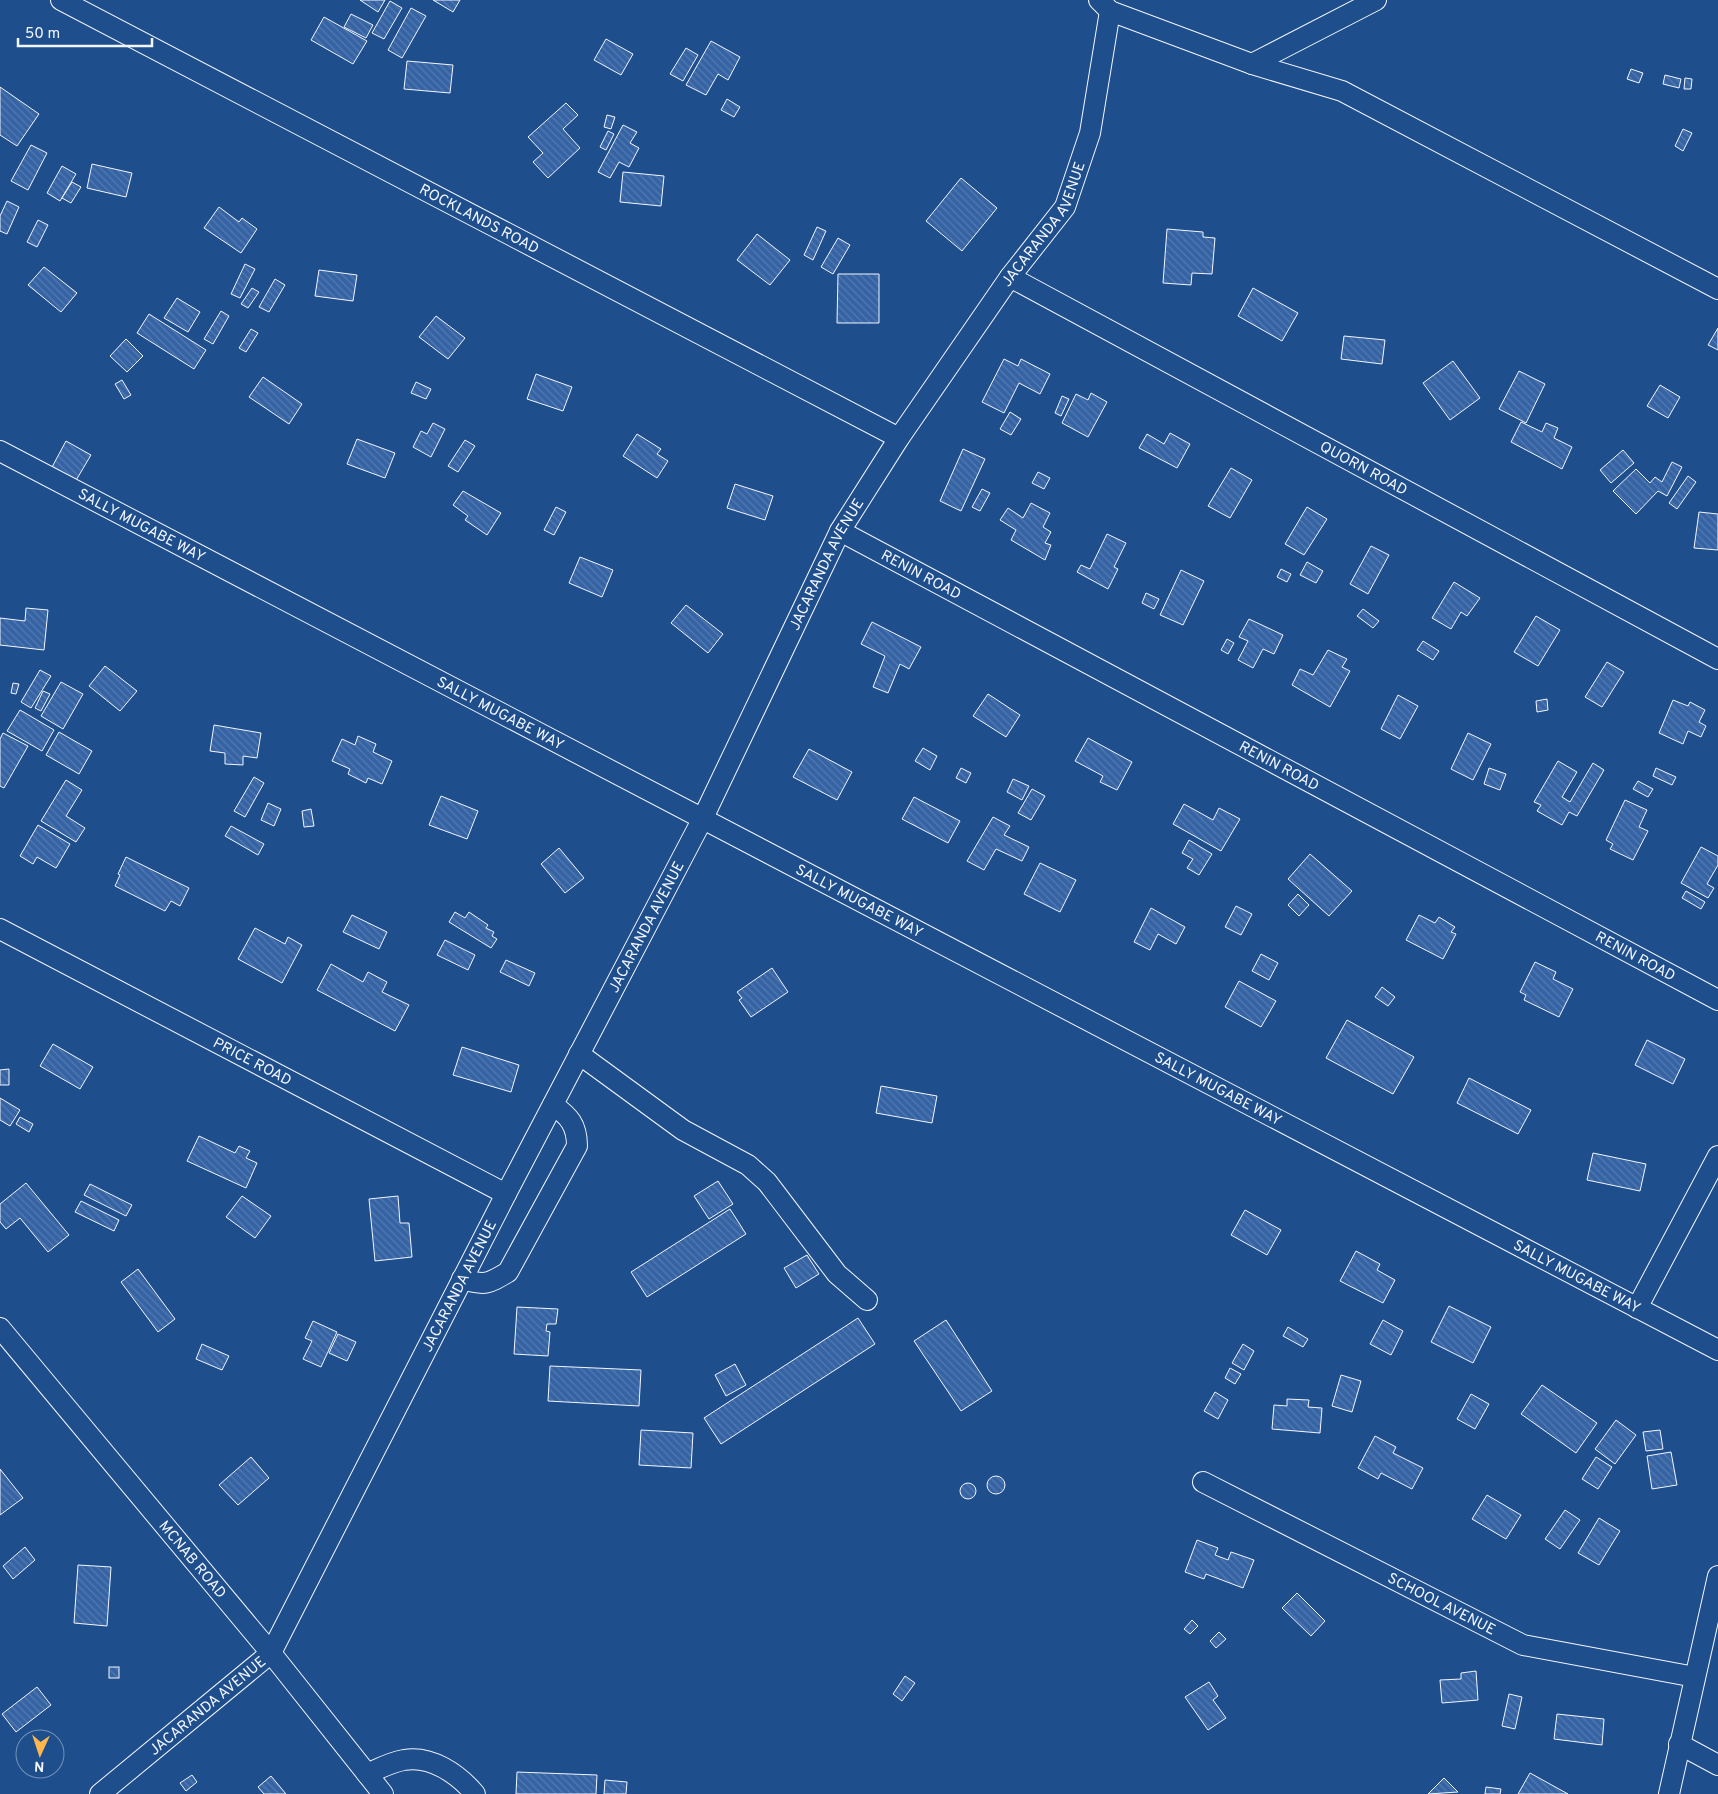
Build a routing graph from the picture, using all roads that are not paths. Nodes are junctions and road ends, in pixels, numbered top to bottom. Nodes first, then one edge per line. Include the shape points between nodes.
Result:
1 (61, 0) edge
2 (1376, 0) edge
3 (1104, 5) edge
4 (1252, 64) junction
5 (1010, 277) junction
6 (1718, 289) edge
7 (899, 438) junction
8 (0, 451) edge
9 (840, 531) junction
10 (1718, 659) edge
11 (702, 820) junction
12 (0, 929) edge
13 (1718, 1000) edge
14 (579, 1054) junction
15 (553, 1104) junction
16 (1718, 1156) edge
17 (506, 1194) junction
18 (462, 1279) junction
19 (867, 1300) dead end
20 (1637, 1308) junction
21 (0, 1328) edge
22 (1718, 1350) edge
23 (1203, 1482) dead end
24 (1718, 1576) edge
25 (271, 1653) junction
26 (1695, 1677) junction
27 (1679, 1744) junction
28 (1718, 1765) edge
29 (367, 1774) junction
30 (100, 1794) edge
31 (383, 1794) edge
32 (475, 1794) edge
33 (1668, 1794) edge

1 - 7 street, ROCKLANDS ROAD
2 - 4 street
3 - 4 street
3 - 5 street, JACARANDA AVENUE via 1090,133 1065,207
4 - 6 street via 1342,91
5 - 7 street, JACARANDA AVENUE
5 - 10 street, QUORN ROAD
7 - 9 street, JACARANDA AVENUE
8 - 11 street, SALLY MUGABE WAY
9 - 11 street, JACARANDA AVENUE
9 - 13 street, RENIN ROAD
11 - 14 street, JACARANDA AVENUE
11 - 20 street, SALLY MUGABE WAY
12 - 17 street, PRICE ROAD
14 - 15 street, JACARANDA AVENUE
14 - 19 street via 682,1130 748,1165 767,1182 837,1274
15 - 17 street, JACARANDA AVENUE
15 - 18 street via 568,1115 577,1131 577,1146 508,1272 481,1285
16 - 20 street
17 - 18 street, JACARANDA AVENUE
18 - 25 street, JACARANDA AVENUE
20 - 22 street, SALLY MUGABE WAY
21 - 25 street, MCNAB ROAD
23 - 26 street, SCHOOL AVENUE via 1523,1645
24 - 26 street
25 - 29 street, MCNAB ROAD
25 - 30 street, JACARANDA AVENUE
26 - 27 street
27 - 28 street
27 - 33 street
29 - 31 street, MCNAB ROAD
29 - 32 street via 404,1760 423,1760 442,1765

